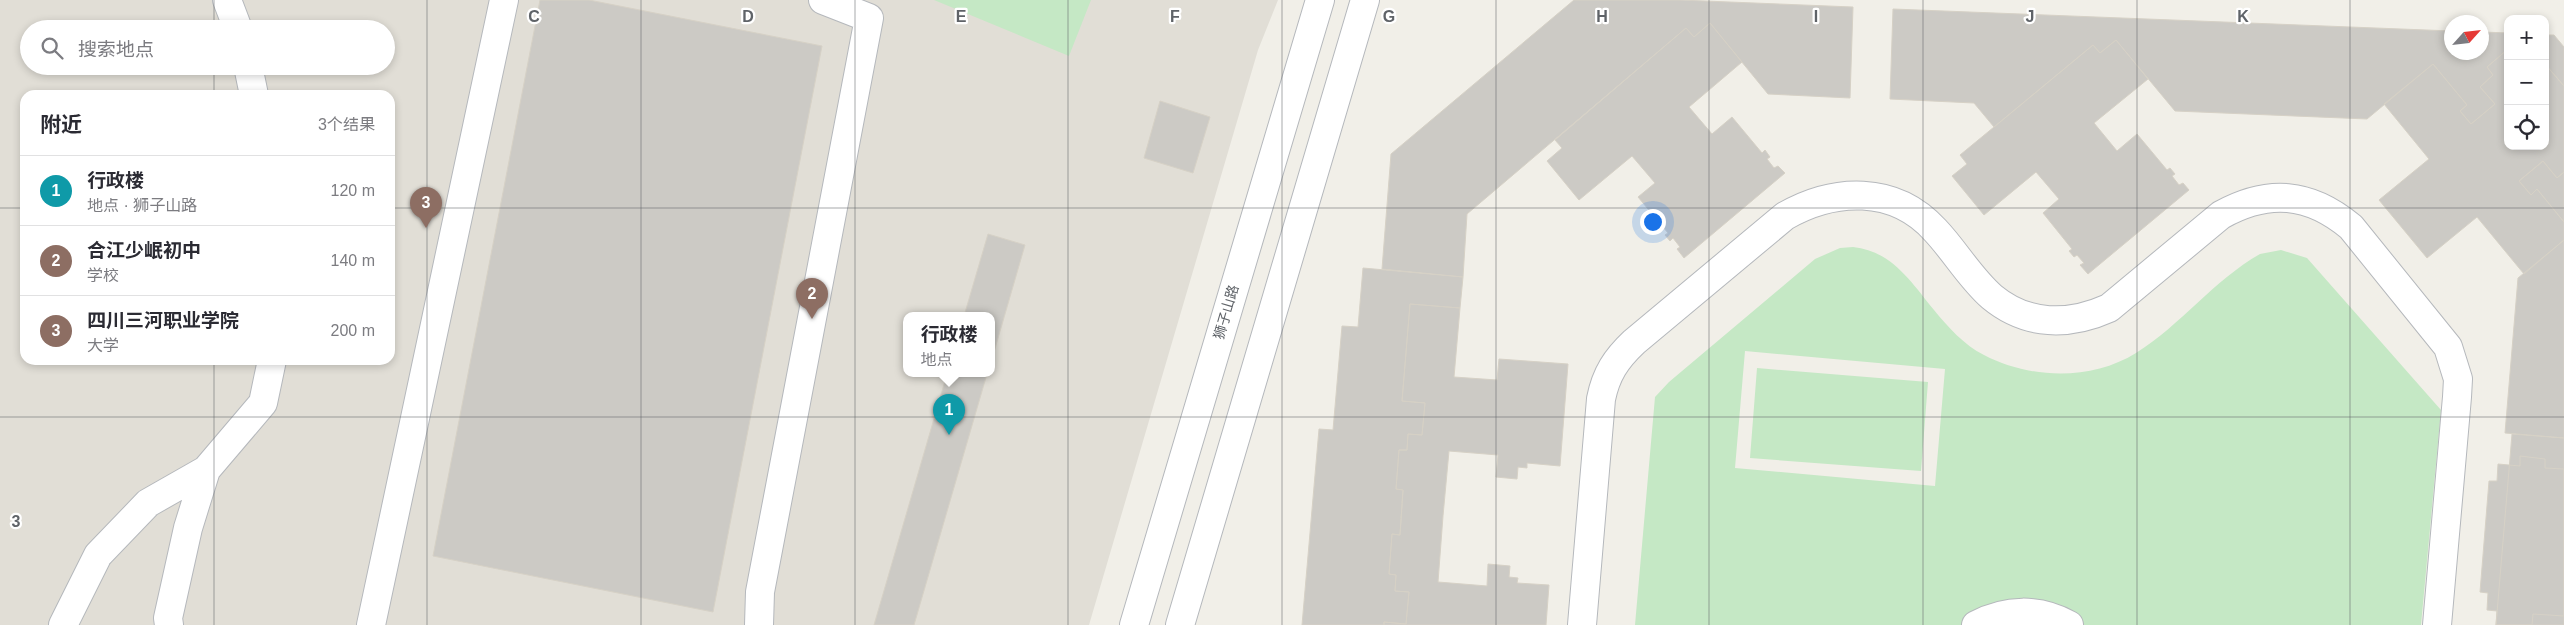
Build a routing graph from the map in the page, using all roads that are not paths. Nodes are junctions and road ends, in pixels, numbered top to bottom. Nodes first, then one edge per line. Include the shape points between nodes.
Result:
1 (227, 0) edge
2 (504, 0) edge
3 (823, 0) edge
4 (1320, 0) edge
5 (1365, 0) edge
6 (235, 20) edge
7 (250, 75) edge
8 (253, 90) edge
9 (271, 365) edge
10 (206, 470) junction
11 (63, 625) edge
12 (169, 625) edge
13 (371, 625) edge
14 (759, 625) edge
15 (1134, 625) edge
16 (1180, 625) edge
17 (1582, 625) edge
18 (1976, 625) edge
19 (2069, 625) edge
20 (2437, 625) edge

1 - 6 street
2 - 13 street
3 - 14 street via 870,18 760,592
4 - 15 street, 狮子山路
5 - 16 street
7 - 8 street
9 - 10 street via 263,403
10 - 11 street via 148,503 98,555
10 - 12 street via 188,528
17 - 20 street via 1601,399 1608,372 1634,342 1785,216 1806,204 1829,197 1853,195 1875,197 1916,214 1934,228 1991,296 2009,309 2050,321 2070,321 2109,308 2221,215 2240,205 2282,197 2319,205 2336,214 2351,227 2434,326 2455,362 2457,397
18 - 19 street via 2006,613 2025,612 2047,615

